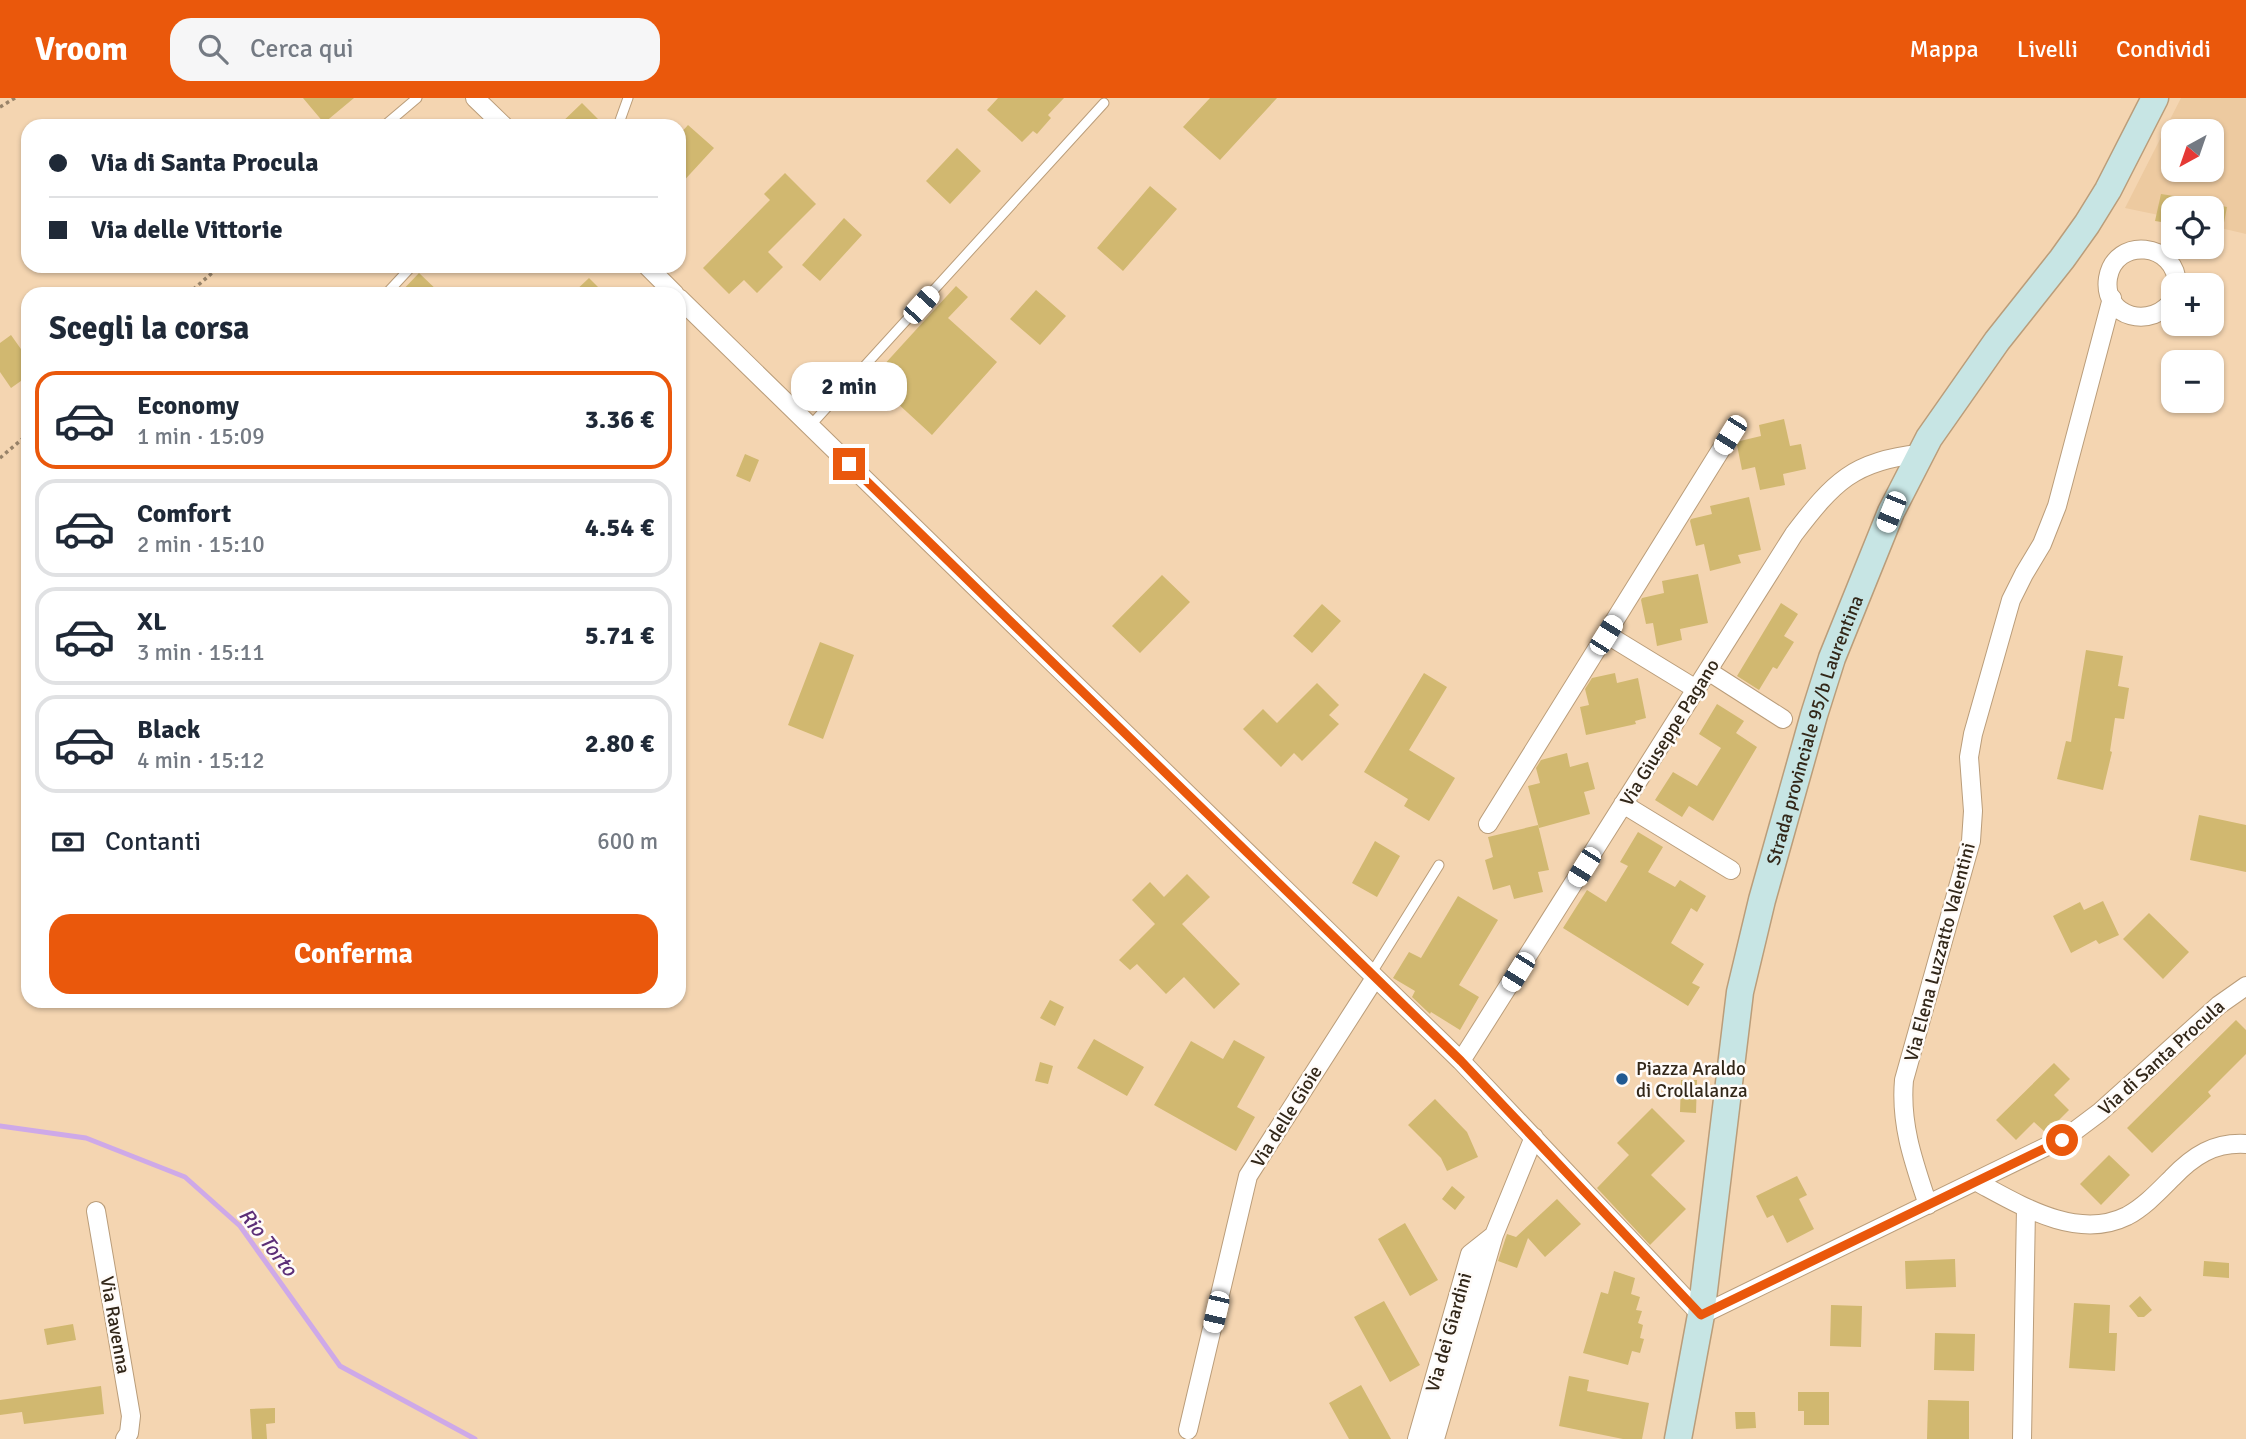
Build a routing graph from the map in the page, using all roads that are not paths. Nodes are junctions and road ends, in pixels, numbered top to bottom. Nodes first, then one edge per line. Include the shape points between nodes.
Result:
1 (417, 98) edge
2 (475, 98) edge
3 (628, 98) edge
4 (2155, 98) edge
5 (1104, 103) dead end
6 (392, 119) edge
7 (497, 119) edge
8 (620, 119) edge
9 (406, 273) edge
10 (654, 273) edge
11 (2174, 273) edge
12 (393, 287) edge
13 (668, 287) edge
14 (2112, 298) junction
15 (686, 305) edge
16 (2161, 312) edge
17 (810, 426) junction
18 (1730, 435) dead end
19 (1920, 454) junction
20 (1606, 635) junction
21 (1708, 671) junction
22 (1696, 689) junction
23 (1783, 719) dead end
24 (1623, 804) junction
25 (1488, 824) dead end
26 (1438, 865) dead end
27 (1731, 870) dead end
28 (1373, 976) junction
29 (2246, 986) edge
30 (1461, 1061) junction
31 (1534, 1137) junction
32 (2246, 1144) edge
33 (1977, 1182) junction
34 (1927, 1205) junction
35 (2025, 1209) junction
36 (96, 1211) dead end
37 (1494, 1234) junction
38 (1701, 1315) junction
39 (1188, 1430) dead end
40 (125, 1439) edge
41 (1417, 1439) edge
42 (1435, 1439) edge
43 (1678, 1439) edge
44 (2022, 1439) edge

1 - 6 lane
2 - 7 street
3 - 8 lane
4 - 19 main road, Strada provinciale 95/b Laurentina via 2087,224 1997,341
5 - 17 lane
9 - 12 lane
10 - 13 street
11 - 14 street, Via Elena Luzzatto Valentini via 2167,259 2148,249 2126,253 2111,268
14 - 16 street via 2126,314 2136,317
14 - 34 street, Via Elena Luzzatto Valentini via 2057,506 2011,600 1972,741 1971,841 1904,1089 1906,1137
15 - 17 street
17 - 28 street
18 - 20 street
19 - 21 street, Via Giuseppe Pagano via 1862,467 1825,496 1794,534
19 - 38 main road, Strada provinciale 95/b Laurentina via 1891,512 1832,658 1750,944 1735,1030
20 - 22 street
20 - 25 street
21 - 22 street, Via Giuseppe Pagano
21 - 23 street
22 - 24 street, Via Giuseppe Pagano
24 - 27 street
24 - 30 street, Via Giuseppe Pagano
26 - 28 lane
28 - 30 street
28 - 39 street, Via delle Gioie via 1248,1177
29 - 33 street, Via di Santa Procula via 2208,1014 2081,1128
30 - 31 street
31 - 37 street, Via dei Giardini
31 - 38 street
32 - 35 street via 2200,1153 2140,1208 2113,1221 2069,1222
33 - 34 street, Via di Santa Procula
33 - 35 street
34 - 38 street, Via di Santa Procula
35 - 44 street
36 - 40 street, Via Ravenna via 131,1416
37 - 41 street, Via dei Giardini via 1470,1254
37 - 42 street, Via dei Giardini
38 - 43 main road, Strada provinciale 95/b Laurentina

